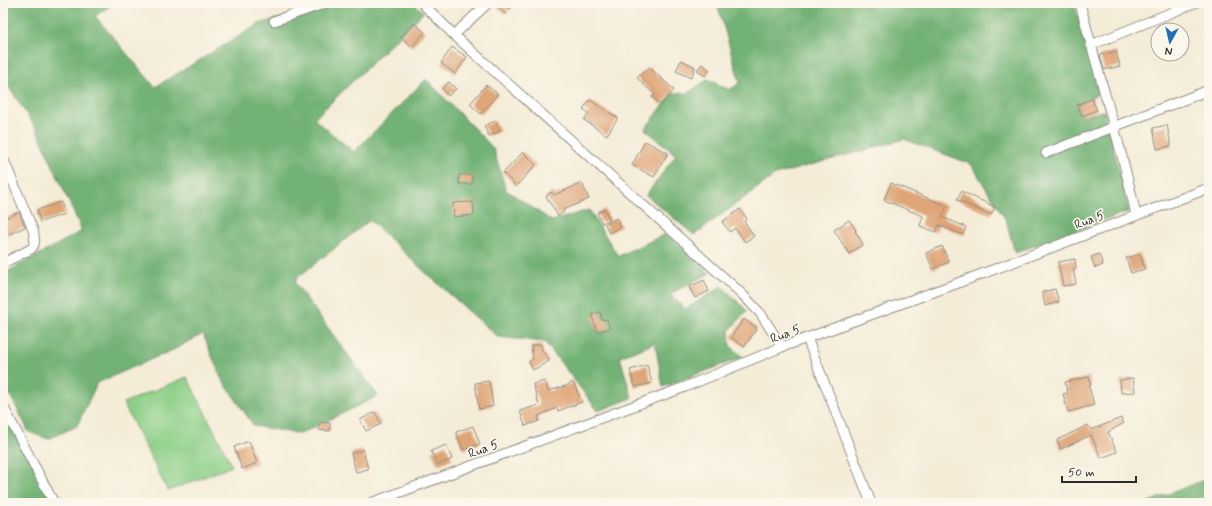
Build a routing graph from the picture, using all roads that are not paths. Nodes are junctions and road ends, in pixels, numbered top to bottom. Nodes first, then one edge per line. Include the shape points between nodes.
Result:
1 (326, 3) edge
2 (422, 3) edge
3 (488, 3) edge
4 (1080, 3) edge
5 (1195, 3) edge
6 (274, 21) dead end
7 (454, 35) junction
8 (1091, 45) junction
9 (1209, 90) edge
10 (1115, 127) junction
11 (1046, 153) dead end
12 (3, 158) edge
13 (1209, 188) edge
14 (1136, 215) junction
15 (3, 263) edge
16 (807, 338) junction
17 (782, 348) junction
18 (3, 406) edge
19 (54, 503) edge
20 (371, 503) edge
21 (871, 503) edge

1 - 6 street
2 - 7 street
3 - 7 street
4 - 8 street
5 - 8 street
7 - 17 street via 741,293 761,314
8 - 10 street
9 - 10 street
10 - 11 street
10 - 14 street
12 - 15 street via 33,230 35,241 32,249
13 - 14 street, Rua 5
14 - 16 street, Rua 5
16 - 17 street, Rua 5
16 - 21 street
17 - 20 street, Rua 5
18 - 19 street

